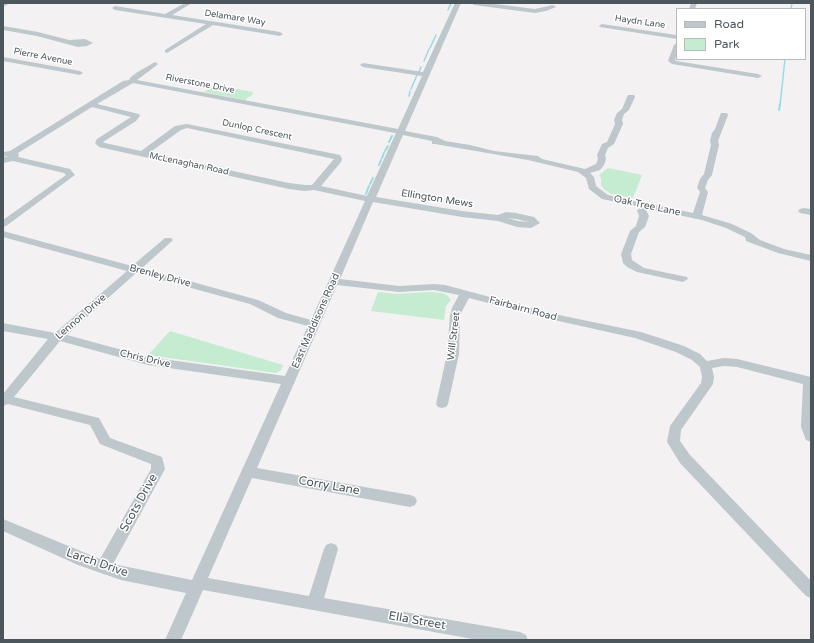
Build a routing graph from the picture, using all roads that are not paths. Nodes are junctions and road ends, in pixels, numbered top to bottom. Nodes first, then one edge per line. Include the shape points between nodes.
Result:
1 (7, 3) edge
2 (189, 3) edge
3 (458, 3) edge
4 (474, 3) edge
5 (3, 5) edge
6 (552, 7) dead end
7 (115, 8) dead end
8 (166, 16) junction
9 (212, 24) junction
10 (602, 26) dead end
11 (3, 28) edge
12 (280, 34) dead end
13 (676, 40) edge
14 (70, 42) dead end
15 (167, 50) dead end
16 (3, 59) edge
17 (155, 64) dead end
18 (363, 65) dead end
19 (80, 73) dead end
20 (426, 75) junction
21 (758, 76) dead end
22 (133, 81) junction
23 (636, 95) dead end
24 (91, 105) junction
25 (724, 115) dead end
26 (400, 133) junction
27 (3, 154) edge
28 (142, 154) junction
29 (9, 157) edge
30 (585, 172) junction
31 (315, 187) junction
32 (371, 199) junction
33 (643, 208) junction
34 (697, 216) junction
35 (499, 218) dead end
36 (3, 224) edge
37 (3, 234) edge
38 (168, 240) dead end
39 (811, 258) edge
40 (135, 270) junction
41 (684, 279) dead end
42 (334, 281) junction
43 (466, 294) junction
44 (314, 324) junction
45 (3, 328) edge
46 (58, 337) junction
47 (704, 365) junction
48 (810, 381) edge
49 (289, 382) junction
50 (4, 400) edge
51 (442, 404) dead end
52 (811, 437) edge
53 (248, 472) junction
54 (410, 501) dead end
55 (3, 525) edge
56 (331, 549) dead end
57 (103, 567) junction
58 (197, 585) junction
59 (811, 591) edge
60 (315, 603) junction
61 (173, 640) edge
62 (520, 640) edge

1 - 5 street
2 - 8 street
3 - 20 street, East Maddisons Road
4 - 6 street via 535,11
7 - 8 street, Delamare Way
8 - 9 street, Delamare Way
9 - 12 street, Delamare Way
9 - 15 street
10 - 13 street, Haydn Lane
11 - 14 street
13 - 21 street via 671,61 674,63
16 - 19 street, Pierre Avenue
17 - 22 street via 134,77
18 - 20 street
20 - 26 street, East Maddisons Road
22 - 24 street
22 - 26 street, Riverstone Drive
23 - 30 street via 625,110 626,114 619,124 607,156 602,159 599,167
24 - 28 street, McLenaghan Road via 135,115 135,118 99,144
24 - 29 street
25 - 34 street via 719,130 721,135 708,175 708,189 704,192
26 - 30 street via 566,165
26 - 32 street, East Maddisons Road
27 - 29 street
28 - 31 street, McLenaghan Road via 291,186
28 - 31 street, Dunlop Crescent via 178,128 187,126 337,157 337,163
29 - 36 street via 67,171 71,175
30 - 33 street, Oak Tree Lane via 590,177 593,188 600,194
31 - 32 street, McLenaghan Road
32 - 35 street, Ellington Mews
32 - 42 street, East Maddisons Road
33 - 34 street, Oak Tree Lane
33 - 41 street via 644,216 640,227 635,231 626,256 629,263 641,270
34 - 39 street, Oak Tree Lane via 781,251
37 - 40 street, Brenley Drive
38 - 40 street, Lennon Drive
40 - 44 street, Brenley Drive via 254,302 282,316
40 - 46 street, Lennon Drive
42 - 43 street, Fairbairn Road via 399,289 439,288
42 - 44 street, East Maddisons Road
43 - 47 street, Fairbairn Road via 554,318 638,335 689,353
43 - 51 street, Will Street via 455,315 453,354
44 - 49 street, East Maddisons Road
45 - 46 street, Chris Drive
46 - 49 street, Chris Drive via 148,361
46 - 50 street, Lennon Drive
47 - 48 street via 737,363
47 - 59 street via 707,384 675,430 673,442 685,459
48 - 52 street via 807,427
49 - 53 street, East Maddisons Road
50 - 57 street, Scots Drive via 94,421 105,441 156,461 158,469
53 - 54 street, Corry Lane
53 - 58 street, East Maddisons Road
55 - 57 street, Larch Drive
56 - 60 street
57 - 58 street, Larch Drive via 121,573
58 - 60 street, Ella Street
58 - 61 street, East Maddisons Road
60 - 62 street, Ella Street

